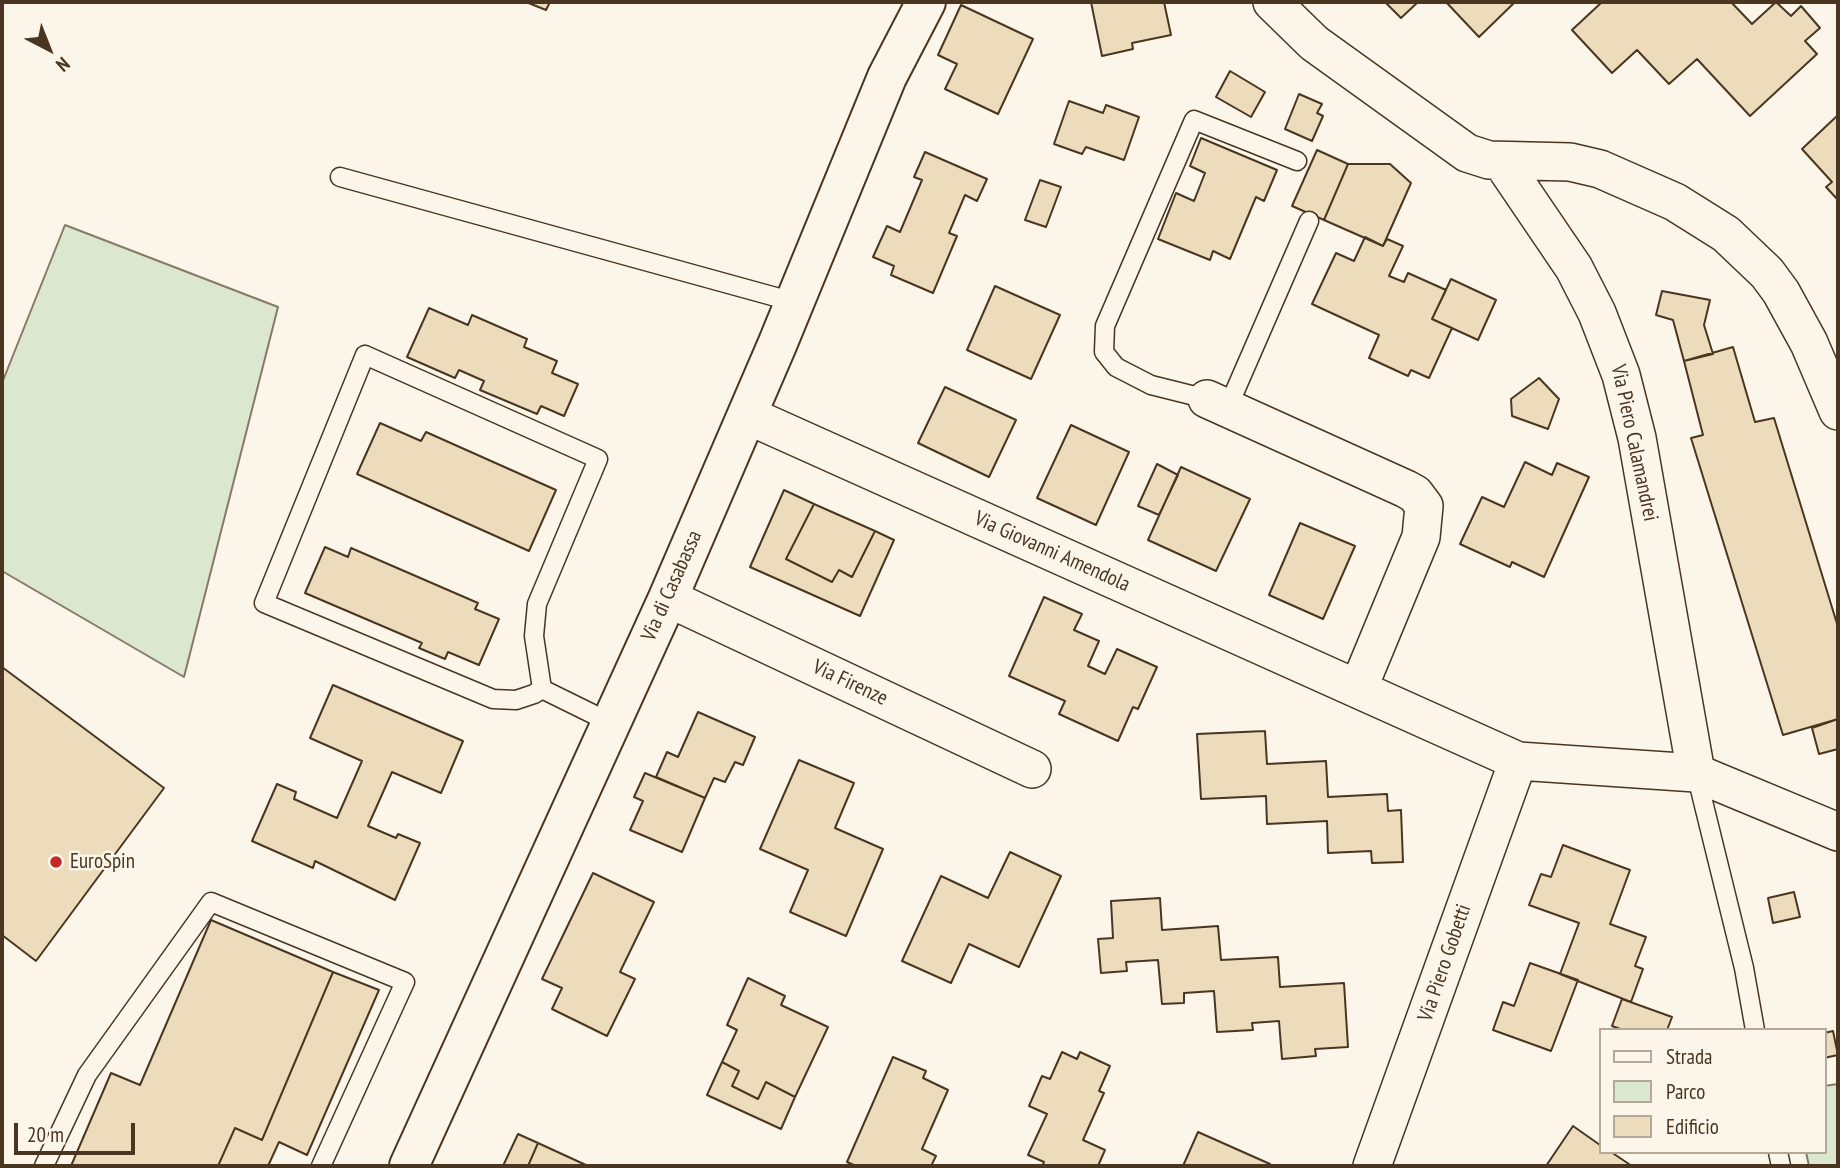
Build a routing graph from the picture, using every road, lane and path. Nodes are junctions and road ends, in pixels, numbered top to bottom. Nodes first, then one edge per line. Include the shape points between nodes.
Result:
1 (926, 2) edge
2 (1272, 2) edge
3 (1297, 161) dead end
4 (1502, 162) junction
5 (340, 177) dead end
6 (1309, 221) dead end
7 (794, 302) junction
8 (1217, 403) junction
9 (1838, 411) edge
10 (747, 415) junction
11 (668, 597) junction
12 (542, 689) junction
13 (1358, 689) junction
14 (611, 723) junction
15 (1517, 761) junction
16 (1032, 769) dead end
17 (1696, 773) junction
18 (1838, 832) edge
19 (1755, 1028) edge
20 (44, 1166) edge
21 (321, 1166) edge
22 (409, 1166) edge
23 (1372, 1166) edge

1 - 7 street, Via di Casabassa via 887,77
2 - 4 street via 1314,43 1455,146
3 - 8 lane via 1194,120 1105,326 1104,352 1115,367 1151,385
4 - 9 street via 1570,162 1600,169 1675,202 1726,234 1781,292 1810,343
4 - 17 street, Via Piero Calamandrei via 1580,278 1622,375
5 - 7 lane
6 - 8 lane
7 - 10 street, Via di Casabassa
8 - 13 street via 1406,489 1424,506 1421,537
10 - 11 street, Via di Casabassa
10 - 13 street, Via Giovanni Amendola
11 - 14 street, Via di Casabassa
11 - 16 street, Via Firenze
12 - 12 lane via 534,636 537,604 598,459 365,355 264,603 493,699 516,700
12 - 14 lane
13 - 15 street, Via Giovanni Amendola
14 - 22 street, Via di Casabassa
15 - 17 street
15 - 23 street, Via Piero Gobetti
17 - 18 street
17 - 19 lane
20 - 21 lane via 87,1075 211,902 405,982

